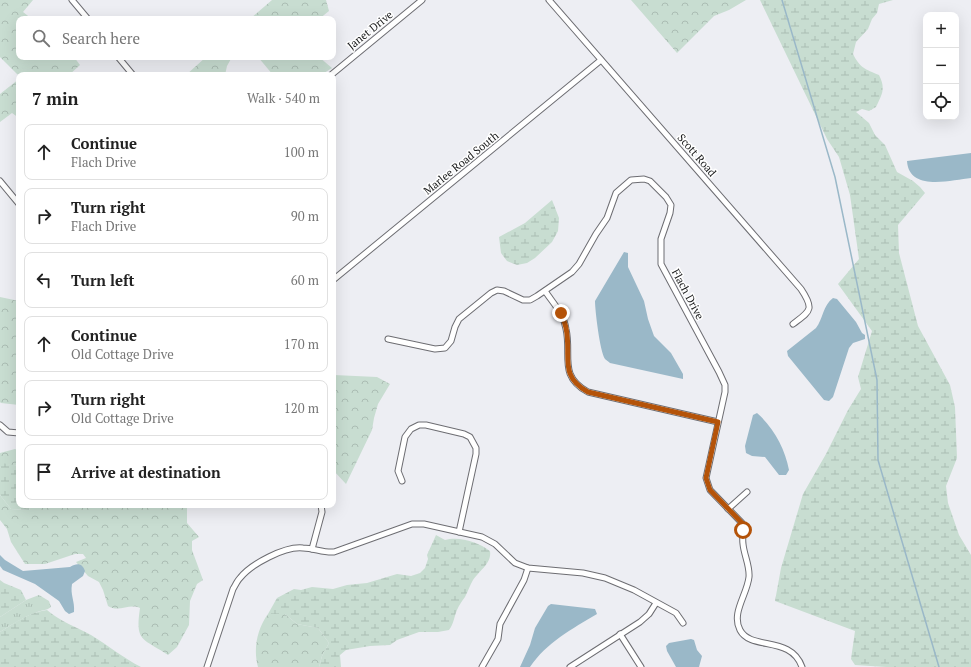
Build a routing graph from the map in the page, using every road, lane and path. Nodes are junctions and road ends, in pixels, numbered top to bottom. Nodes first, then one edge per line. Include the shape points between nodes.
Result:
1 (72, 0) edge
2 (422, 0) edge
3 (549, 0) edge
4 (85, 16) edge
5 (120, 60) edge
6 (601, 60) junction
7 (130, 72) edge
8 (335, 72) edge
9 (0, 181) edge
10 (16, 200) edge
11 (336, 278) edge
12 (545, 291) junction
13 (793, 324) dead end
14 (388, 338) dead end
15 (718, 422) junction
16 (0, 425) edge
17 (16, 433) edge
18 (402, 481) dead end
19 (747, 492) dead end
20 (322, 508) edge
21 (728, 509) junction
22 (459, 532) junction
23 (312, 549) junction
24 (528, 568) junction
25 (656, 603) junction
26 (683, 623) dead end
27 (620, 634) junction
28 (207, 667) edge
29 (482, 667) edge
30 (570, 667) edge
31 (641, 667) edge
32 (802, 667) edge

1 - 4 street
2 - 8 street, Janet Drive
3 - 6 street, Scott Road
5 - 7 street
6 - 11 street, Marlee Road South
6 - 13 street, Scott Road via 801,289 808,301 809,309 807,314
9 - 10 street
12 - 14 street, Flach Drive via 530,300 523,300 504,291 497,290 491,293 459,319 451,341 445,348 435,349
12 - 15 street via 561,313 566,329 570,374 579,388
12 - 15 street, Flach Drive via 579,264 607,218 616,193 631,180 650,181 671,205 661,239 661,264 725,385
15 - 21 street, Flach Drive via 706,478 710,490
16 - 17 street via 8,432
18 - 22 street via 398,471 405,437 411,430 419,425 426,425 470,437 476,454
19 - 21 street
20 - 23 street
21 - 32 street, Flach Drive via 742,523 743,545 749,571 749,579 737,614 738,627 747,638 794,653
22 - 23 street via 424,524 412,524 334,552 325,553
22 - 24 street via 482,537 495,544 515,563
23 - 28 street via 303,547 282,551 248,570 239,579 230,597
24 - 25 street via 583,573 605,578
24 - 29 street via 500,624 498,638
25 - 26 street via 676,613
25 - 27 street via 640,622
27 - 30 street
27 - 31 street

